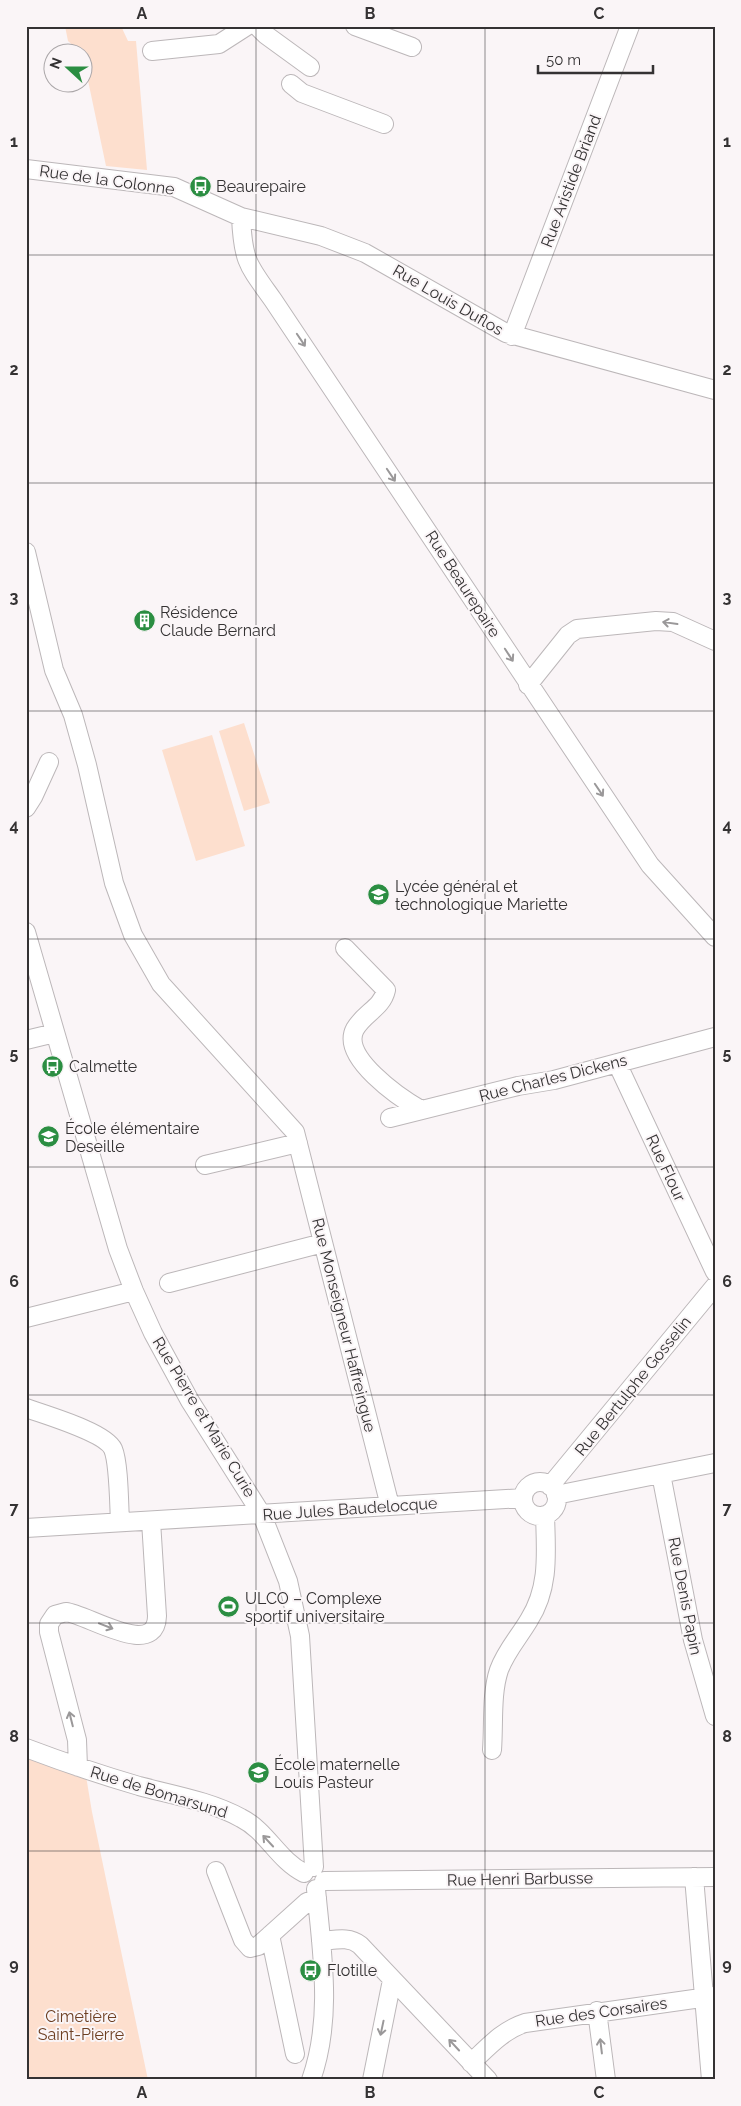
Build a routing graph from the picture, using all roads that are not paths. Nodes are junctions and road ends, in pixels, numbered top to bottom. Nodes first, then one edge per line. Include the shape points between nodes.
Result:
1 (247, 26) edge
2 (257, 26) edge
3 (355, 26) edge
4 (630, 26) edge
5 (412, 47) dead end
6 (152, 51) dead end
7 (310, 67) dead end
8 (291, 84) dead end
9 (384, 124) dead end
10 (26, 169) edge
11 (241, 217) junction
12 (512, 336) junction
13 (715, 390) edge
14 (26, 552) edge
15 (715, 641) edge
16 (528, 684) junction
17 (50, 762) dead end
18 (26, 808) edge
19 (26, 932) edge
20 (715, 937) edge
21 (345, 948) dead end
22 (55, 1033) junction
23 (715, 1038) edge
24 (26, 1040) edge
25 (617, 1063) junction
26 (421, 1110) junction
27 (390, 1118) dead end
28 (298, 1143) junction
29 (205, 1165) dead end
30 (324, 1242) junction
31 (715, 1272) edge
32 (169, 1283) dead end
33 (715, 1286) edge
34 (134, 1291) junction
35 (26, 1318) edge
36 (26, 1408) edge
37 (715, 1464) edge
38 (661, 1474) junction
39 (553, 1491) junction
40 (523, 1498) junction
41 (390, 1506) junction
42 (262, 1514) junction
43 (544, 1515) junction
44 (151, 1521) junction
45 (120, 1522) junction
46 (26, 1528) edge
47 (715, 1716) edge
48 (26, 1748) edge
49 (492, 1750) dead end
50 (78, 1766) junction
51 (216, 1872) dead end
52 (694, 1877) junction
53 (715, 1877) edge
54 (315, 1882) junction
55 (270, 1935) junction
56 (321, 1941) junction
57 (392, 1980) junction
58 (709, 1996) edge
59 (597, 2011) junction
60 (294, 2054) dead end
61 (471, 2063) junction
62 (311, 2080) edge
63 (372, 2080) edge
64 (488, 2080) edge
65 (606, 2080) edge
66 (711, 2080) edge

1 - 6 street via 219,44
2 - 7 street
3 - 5 street
4 - 12 street, Rue Aristide Briand
8 - 9 street via 302,93
10 - 11 street, Rue de la Colonne via 174,187
11 - 12 street, Rue Louis Duflos via 348,246
11 -> 16 street, Rue Beaurepaire via 247,263
12 - 13 street, Rue Louis Duflos
14 - 28 street, Rue Monseigneur Haffreingue via 54,670 73,715 114,883 133,935 161,984 295,1132
15 -> 16 street via 664,621 577,629 568,634
16 -> 20 street, Rue Beaurepaire via 650,866
17 - 18 street
19 - 22 street, Rue Pierre et Marie Curie
21 - 26 street via 386,990 384,999 354,1030 352,1043 357,1055 399,1098
22 - 24 street
22 - 34 street, Rue Pierre et Marie Curie via 118,1249
23 - 25 street, Rue Charles Dickens
25 - 26 street, Rue Charles Dickens
25 - 31 street, Rue Flour
26 - 27 street, Rue Charles Dickens
28 - 29 street
28 - 30 street, Rue Monseigneur Haffreingue
30 - 32 street
30 - 41 street, Rue Monseigneur Haffreingue
33 - 39 street, Rue Bertulphe Gosselin
34 - 35 street
34 - 42 street, Rue Pierre et Marie Curie via 175,1375
36 - 45 street via 96,1434 111,1445 115,1456
37 - 38 street
38 - 39 street
38 - 47 street, Rue Denis Papin via 693,1640
39 - 40 street via 544,1483 533,1484
39 - 43 street via 554,1507
40 - 41 street, Rue Jules Baudelocque
40 - 43 street via 528,1511 537,1516
41 - 42 street, Rue Jules Baudelocque
42 - 44 street, Rue Jules Baudelocque
42 - 54 street, Rue Pierre et Marie Curie via 288,1581 300,1636
43 - 49 street via 544,1586 534,1611 499,1670
44 - 45 street, Rue Jules Baudelocque
50 -> 44 street via 77,1740 49,1624 55,1615 66,1612 133,1635 146,1635 152,1631 157,1616
45 - 46 street, Rue Jules Baudelocque
48 - 50 street, Rue de Bomarsund
54 -> 50 street, Rue de Bomarsund via 289,1864 243,1819
51 - 55 street via 246,1946 256,1947
52 - 53 street, Rue Henri Barbusse
52 - 54 street, Rue Henri Barbusse
52 - 58 street
54 - 55 street via 307,1902
54 - 56 street, Rue Pierre et Marie Curie
55 - 60 street
56 - 57 street via 356,1941
56 - 62 street, Rue Pierre et Marie Curie via 324,2025
61 -> 57 street
57 -> 63 street
58 - 59 street, Rue des Corsaires
58 - 66 street
59 - 61 street, Rue des Corsaires via 518,2025 499,2037
65 -> 59 street
61 - 64 street

